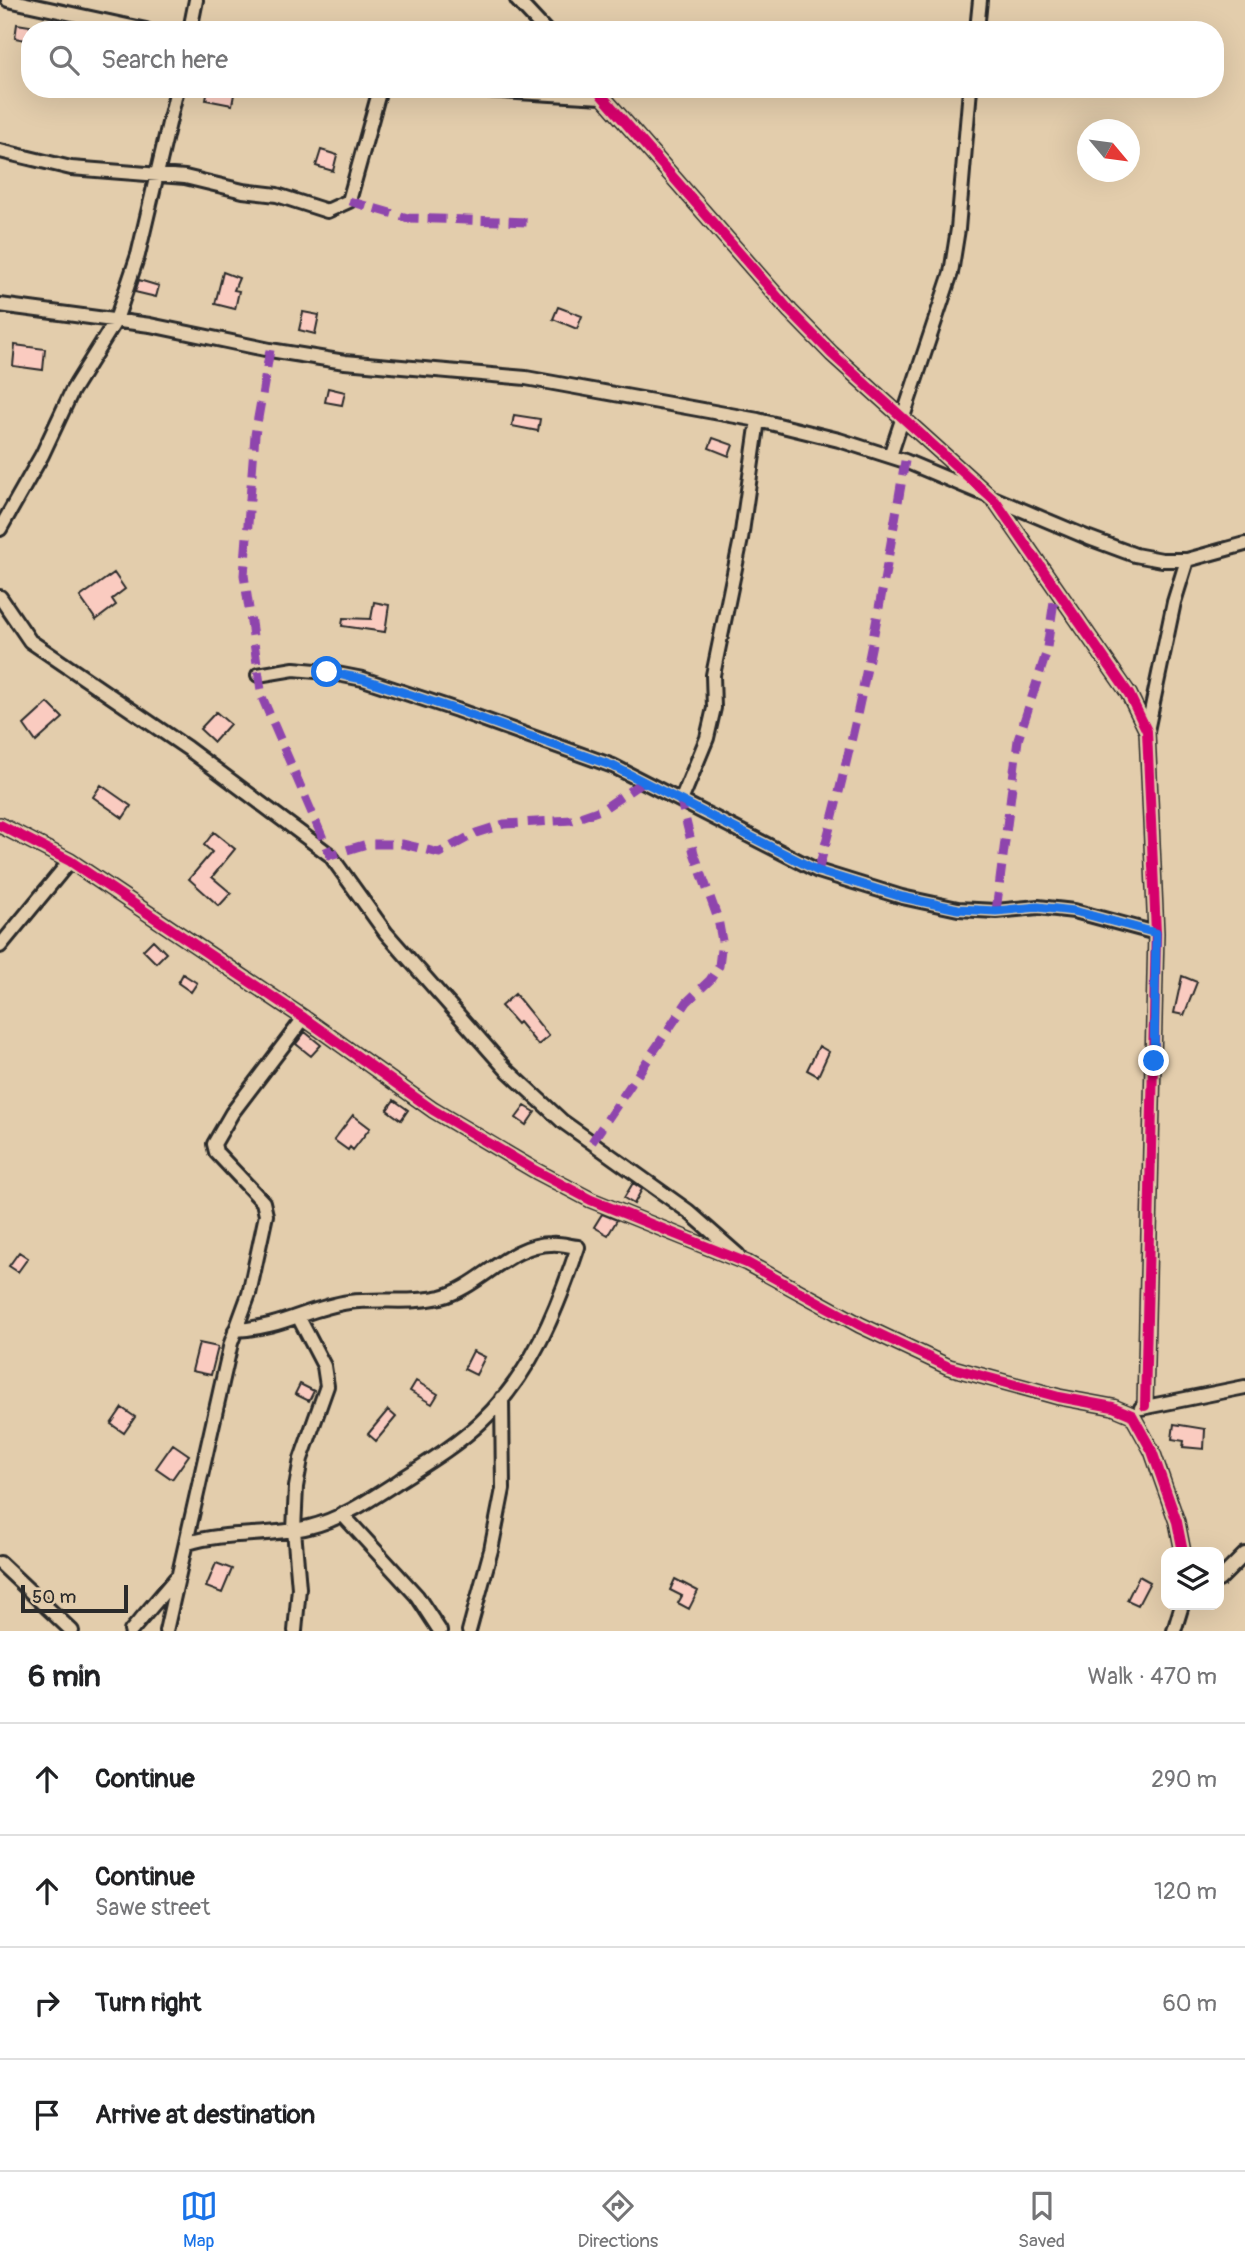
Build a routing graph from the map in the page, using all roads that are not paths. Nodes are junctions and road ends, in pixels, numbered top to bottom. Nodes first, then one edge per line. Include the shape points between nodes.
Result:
1 (8, 0) edge
2 (196, 0) edge
3 (517, 0) edge
4 (980, 0) edge
5 (105, 21) edge
6 (192, 21) edge
7 (537, 21) edge
8 (977, 21) edge
9 (175, 98) edge
10 (378, 98) edge
11 (603, 98) edge
12 (969, 98) edge
13 (0, 150) edge
14 (159, 173) junction
15 (0, 305) edge
16 (116, 320) junction
17 (903, 418) junction
18 (758, 420) junction
19 (890, 456) junction
20 (996, 502) junction
21 (0, 529) edge
22 (1245, 544) edge
23 (1187, 560) junction
24 (0, 597) edge
25 (258, 675) dead end
26 (1147, 731) junction
27 (681, 801) junction
28 (0, 825) edge
29 (70, 861) junction
30 (1156, 933) junction
31 (0, 946) edge
32 (304, 1018) junction
33 (747, 1262) junction
34 (299, 1318) junction
35 (235, 1330) junction
36 (1245, 1387) edge
37 (502, 1398) junction
38 (1145, 1406) junction
39 (1132, 1415) junction
40 (342, 1514) junction
41 (294, 1530) junction
42 (188, 1543) junction
43 (1182, 1547) edge
44 (1245, 1554) edge
45 (0, 1563) edge
46 (1224, 1575) edge
47 (177, 1578) junction
48 (1189, 1610) edge
49 (1176, 1625) edge
50 (72, 1631) edge
51 (131, 1631) edge
52 (166, 1631) edge
53 (295, 1631) edge
54 (440, 1631) edge
55 (469, 1631) edge

1 - 5 street
2 - 6 street
3 - 7 street
4 - 8 street
9 - 14 street
10 - 14 street via 349,201 339,208 327,211 277,195
11 - 17 street via 790,311
12 - 17 street via 951,273
13 - 14 street via 71,168
14 - 16 street
15 - 16 street
16 - 18 street via 345,362 526,378
16 - 21 street via 72,391
17 - 19 street
17 - 20 street
18 - 19 street
18 - 27 street via 741,540 713,675 714,708
19 - 20 street
20 - 23 street via 1135,555
20 - 26 street via 1129,694
22 - 23 street
23 - 26 street
24 - 33 street via 30,641 187,748 330,855 386,933 506,1069 562,1121 688,1211
25 - 27 street via 294,669 363,679 613,766
26 - 30 street
27 - 30 street via 818,871 902,897 958,909 1074,911
28 - 29 street
29 - 31 street
29 - 32 street
30 - 38 street
32 - 33 street via 491,1147 591,1199
32 - 35 street via 214,1144 216,1153 263,1202 266,1215 249,1294
33 - 39 street via 860,1325 949,1367
34 - 35 street via 272,1327
34 - 37 street via 351,1302 443,1296 520,1251 550,1243 578,1247 552,1319
34 - 41 street via 324,1366 327,1386 301,1459
35 - 42 street
36 - 38 street
37 - 40 street via 481,1423 428,1462
37 - 55 street via 503,1489
38 - 39 street
39 - 43 street via 1152,1451
40 - 41 street
40 - 54 street via 417,1596
41 - 42 street
41 - 53 street via 299,1588
42 - 47 street
44 - 46 street
45 - 50 street
47 - 51 street
47 - 52 street
48 - 49 street

